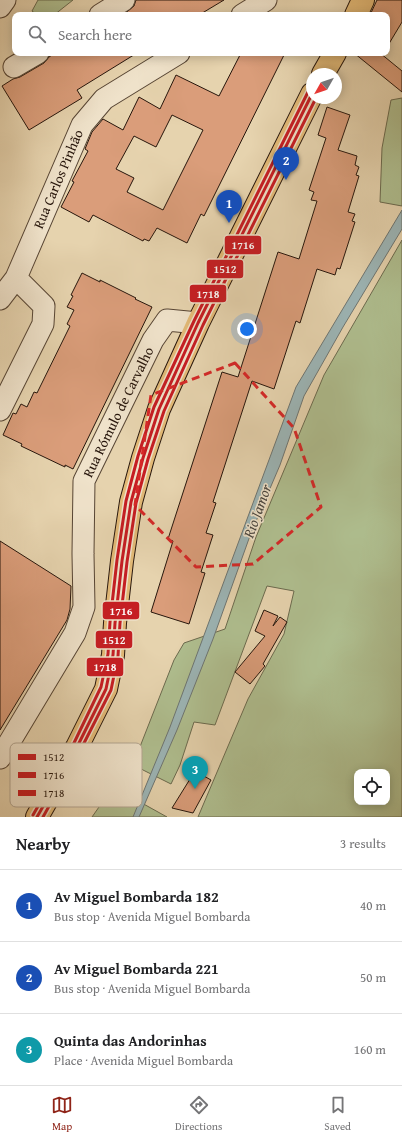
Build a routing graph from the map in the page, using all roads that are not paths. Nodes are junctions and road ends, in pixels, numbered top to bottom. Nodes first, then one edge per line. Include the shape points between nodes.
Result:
1 (5, 0) edge
2 (124, 0) edge
3 (266, 0) edge
4 (351, 0) edge
5 (363, 0) edge
6 (0, 7) edge
7 (105, 12) edge
8 (247, 12) edge
9 (346, 12) edge
10 (357, 12) edge
11 (33, 56) edge
12 (175, 56) edge
13 (329, 56) edge
14 (333, 56) edge
15 (14, 67) dead end
16 (324, 68) edge
17 (326, 68) edge
18 (307, 104) edge
19 (16, 278) junction
20 (0, 299) edge
21 (198, 322) junction
22 (0, 410) edge
23 (79, 743) edge
24 (0, 758) edge
25 (43, 807) edge
26 (37, 817) edge

1 - 6 street
2 - 7 street
3 - 8 street
4 - 9 main road
5 - 10 main road
11 - 15 street
12 - 19 street, Rua Carlos Pinhão via 104,99 82,125
13 - 16 main road
14 - 17 main road
18 - 21 main road
19 - 20 street, Rua Carlos Pinhão
19 - 22 street via 44,306 43,324
21 - 23 main road via 159,409 136,481 128,522 110,675 101,700
21 - 24 street, Rua Rómulo de Carvalho via 167,320 153,340 84,481 84,608 75,633
25 - 26 main road

